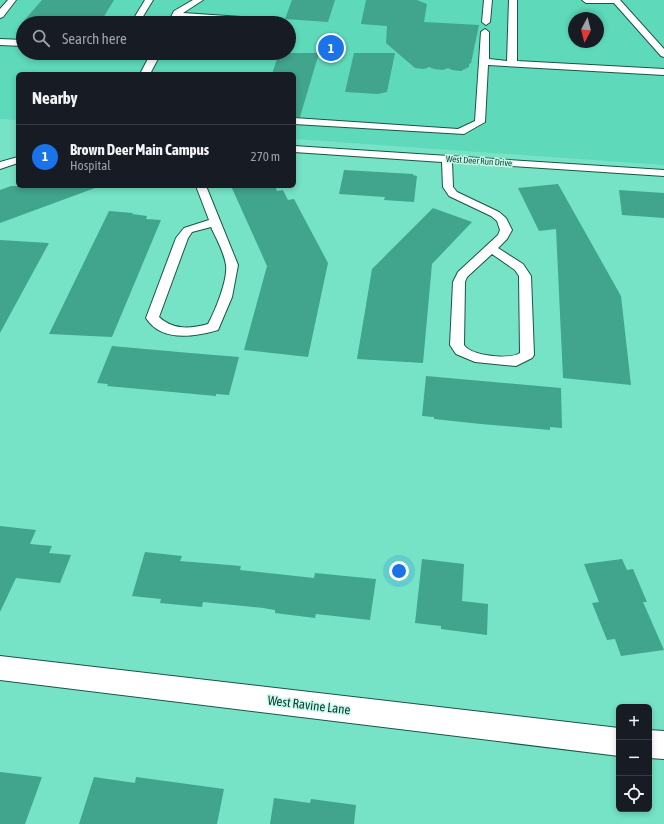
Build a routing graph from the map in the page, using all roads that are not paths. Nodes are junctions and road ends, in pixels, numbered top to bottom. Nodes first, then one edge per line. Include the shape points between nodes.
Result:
1 (12, 0) edge
2 (149, 0) edge
3 (199, 0) edge
4 (488, 0) edge
5 (513, 0) edge
6 (586, 0) edge
7 (0, 15) edge
8 (139, 16) edge
9 (178, 16) edge
10 (486, 22) dead end
11 (486, 32) dead end
12 (0, 42) edge
13 (16, 43) edge
14 (664, 54) edge
15 (152, 60) edge
16 (484, 62) junction
17 (512, 63) junction
18 (146, 72) edge
19 (664, 72) edge
20 (296, 121) edge
21 (296, 149) edge
22 (447, 159) junction
23 (16, 161) edge
24 (0, 166) edge
25 (664, 173) edge
26 (201, 188) edge
27 (214, 222) junction
28 (491, 248) junction
29 (0, 668) edge
30 (616, 742) edge
31 (652, 744) edge
32 (664, 745) edge

1 - 7 lane
2 - 8 lane
3 - 9 lane
4 - 10 lane
5 - 17 lane
6 - 14 lane via 616,2
11 - 16 lane
12 - 13 lane
15 - 18 lane
16 - 17 lane
16 - 20 lane via 480,122 460,132
17 - 19 lane
21 - 22 lane, West Deer Run Drive
22 - 25 lane, West Deer Run Drive
22 - 28 lane via 448,187 453,194 495,214 502,220 506,230 503,237
23 - 24 lane
26 - 27 lane
27 - 27 lane via 232,265 231,278 219,316 213,327 194,332 177,332 160,326 152,318 182,238 188,230
28 - 28 lane via 460,278 457,345 461,351 475,358 516,362 527,355 526,276 519,267
29 - 30 street, West Ravine Lane
31 - 32 street

